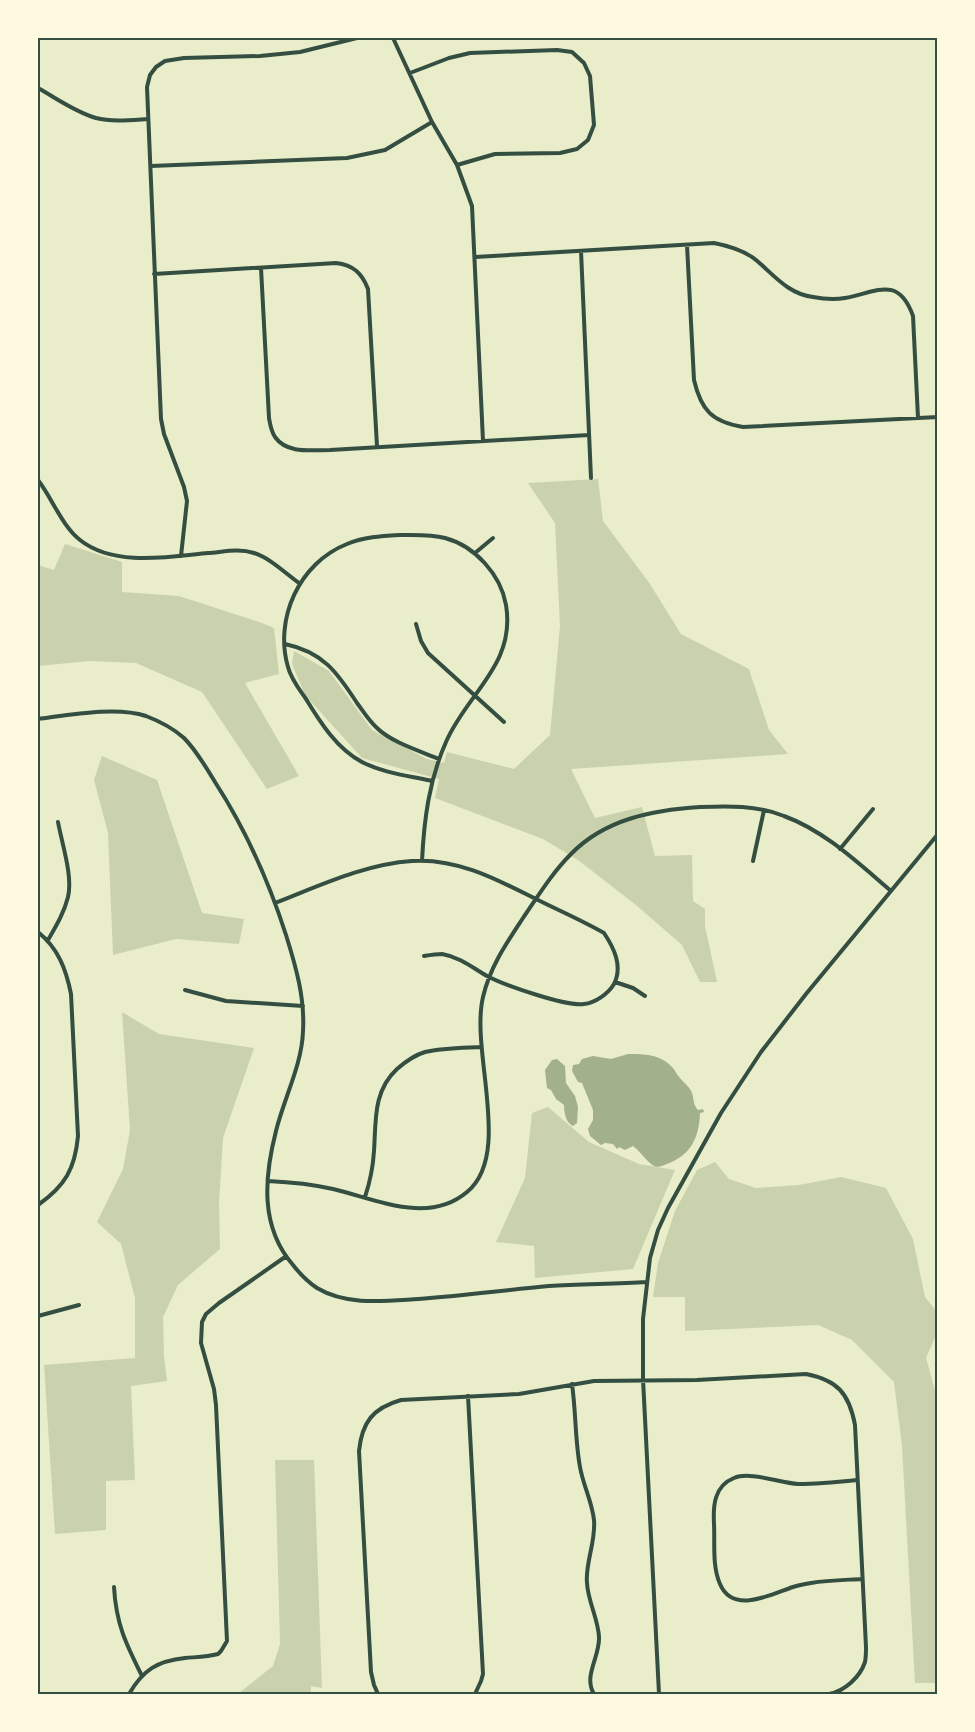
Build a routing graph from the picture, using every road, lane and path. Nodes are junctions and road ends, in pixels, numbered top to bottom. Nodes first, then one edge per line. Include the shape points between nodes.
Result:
1 (357, 38) edge
2 (393, 38) edge
3 (410, 73) junction
4 (38, 88) edge
5 (148, 119) junction
6 (432, 122) junction
7 (457, 165) junction
8 (151, 166) junction
9 (687, 245) junction
10 (581, 251) junction
11 (475, 257) junction
12 (261, 268) junction
13 (154, 274) junction
14 (938, 417) edge
15 (918, 418) junction
16 (589, 435) junction
17 (483, 441) junction
18 (377, 446) junction
19 (591, 478) dead end
20 (38, 480) edge
21 (493, 538) dead end
22 (475, 553) junction
23 (181, 556) junction
24 (299, 583) junction
25 (416, 624) dead end
26 (285, 644) junction
27 (476, 695) junction
28 (38, 719) edge
29 (504, 722) dead end
30 (439, 759) junction
31 (432, 781) junction
32 (873, 809) dead end
33 (764, 810) junction
34 (58, 822) dead end
35 (938, 834) edge
36 (840, 849) junction
37 (422, 861) junction
38 (753, 861) dead end
39 (891, 891) junction
40 (536, 899) junction
41 (275, 903) junction
42 (38, 932) edge
43 (48, 940) junction
44 (424, 956) dead end
45 (488, 977) junction
46 (615, 982) junction
47 (185, 990) dead end
48 (645, 996) dead end
49 (303, 1006) junction
50 (481, 1047) junction
51 (268, 1181) junction
52 (365, 1197) junction
53 (38, 1205) edge
54 (285, 1256) junction
55 (647, 1282) junction
56 (79, 1305) dead end
57 (38, 1316) edge
58 (643, 1379) junction
59 (573, 1384) junction
60 (468, 1396) junction
61 (857, 1480) junction
62 (862, 1579) junction
63 (114, 1587) dead end
64 (142, 1676) junction
65 (129, 1695) edge
66 (378, 1695) edge
67 (475, 1695) edge
68 (594, 1695) edge
69 (659, 1695) edge
70 (829, 1695) edge

1 - 5 street via 300,52 165,61 150,75
2 - 3 street
3 - 6 street
3 - 7 street via 470,53 557,50 572,52 584,63 590,76 594,125 588,140 577,149 495,154
4 - 5 street via 98,118
5 - 8 street
6 - 7 street
6 - 8 street via 385,150 347,158
7 - 11 street via 472,206
8 - 13 street
9 - 10 street
9 - 15 street via 726,245 754,259 778,281 807,297 845,298 882,289 904,297 913,316
9 - 15 street via 694,380 703,406 720,422 742,428
10 - 11 street
10 - 16 street
11 - 17 street
12 - 13 street
12 - 18 street via 269,418 275,437 292,449
12 - 18 street via 336,263 345,264 364,278 370,306
13 - 23 street via 161,419 187,501
14 - 15 street
16 - 17 street
16 - 19 street
17 - 18 street
20 - 23 street via 69,528 92,547 121,557
21 - 22 street
22 - 24 street via 445,537 367,538 324,556
22 - 27 street via 501,589 507,625 500,658
23 - 24 street via 252,552
24 - 26 street via 287,614
25 - 27 street via 428,653
26 - 30 street via 325,661 379,730
26 - 31 street via 292,678 336,742 364,763
27 - 29 street
27 - 30 street via 451,732
28 - 41 street via 129,712 157,721 184,738 226,798
30 - 31 street
31 - 37 street via 424,820
32 - 36 street
33 - 36 street via 801,823
33 - 38 street
33 - 40 street via 715,806 668,809 612,825 571,853
34 - 43 street via 70,883 60,921
35 - 39 street
36 - 39 street
37 - 40 street via 475,870
37 - 41 street via 384,865 345,876
39 - 55 street via 742,1080 668,1208 655,1239
40 - 45 street
40 - 46 street via 604,933 617,959
41 - 49 street via 294,961
42 - 43 street
43 - 53 street via 68,976 78,1136 73,1165 64,1182
44 - 45 street via 442,954
45 - 46 street via 539,996 584,1005 608,992
45 - 50 street via 480,1019
46 - 48 street
47 - 49 street via 226,1001
49 - 51 street via 301,1051 276,1131
50 - 52 street via 423,1053 392,1074 378,1099 371,1178
50 - 52 street via 489,1134 488,1156 476,1183 439,1208 406,1208
51 - 52 street via 299,1182
51 - 54 street via 269,1220
54 - 55 street via 316,1287 351,1299 402,1300 549,1286
54 - 64 street via 206,1314 200,1329 216,1405 227,1641 218,1654 160,1663
55 - 58 street
56 - 57 street
58 - 59 street
58 - 61 street via 820,1376 845,1394 852,1409
58 - 69 street
59 - 60 street via 519,1394
59 - 68 street via 577,1453 594,1521 586,1580 599,1637 590,1677
60 - 66 street via 390,1403 362,1429 359,1451 371,1672
60 - 67 street via 483,1674
61 - 62 street
61 - 62 street via 800,1484 737,1476 727,1481 713,1510 716,1573 724,1591 748,1601 815,1582
62 - 70 street via 865,1662 854,1679
63 - 64 street via 122,1634
64 - 65 street

